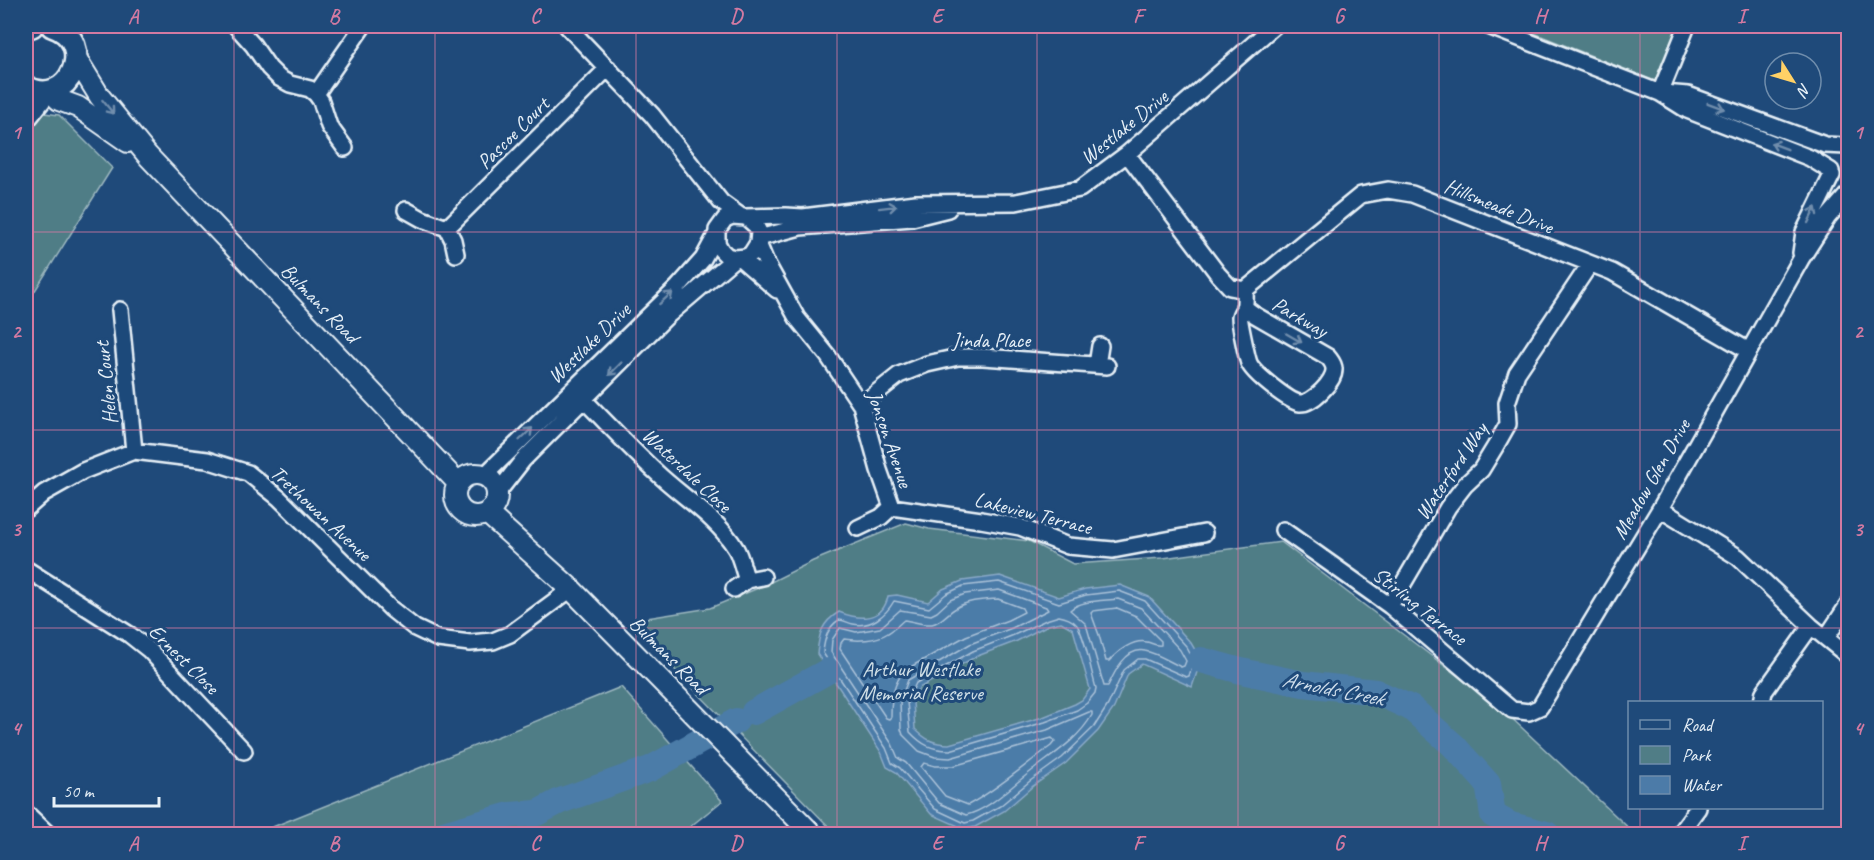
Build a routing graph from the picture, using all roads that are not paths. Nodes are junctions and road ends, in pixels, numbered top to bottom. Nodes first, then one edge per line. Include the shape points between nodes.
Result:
1 (32, 26) edge
2 (52, 26) edge
3 (78, 26) edge
4 (236, 26) edge
5 (363, 26) edge
6 (567, 26) edge
7 (1274, 26) edge
8 (1488, 26) edge
9 (1687, 26) edge
10 (26, 28) edge
11 (76, 54) junction
12 (608, 69) junction
13 (40, 90) edge
14 (1660, 93) junction
15 (316, 94) junction
16 (26, 117) edge
17 (1847, 146) edge
18 (345, 148) dead end
19 (1127, 154) junction
20 (148, 156) junction
21 (1832, 173) junction
22 (701, 178) junction
23 (1848, 188) edge
24 (1848, 194) edge
25 (974, 202) junction
26 (406, 210) dead end
27 (743, 216) junction
28 (447, 228) junction
29 (716, 232) junction
30 (758, 241) junction
31 (456, 254) dead end
32 (737, 258) junction
33 (1801, 259) junction
34 (1590, 264) junction
35 (1245, 290) junction
36 (786, 298) junction
37 (1244, 307) junction
38 (120, 310) dead end
39 (1100, 346) dead end
40 (1749, 351) junction
41 (584, 400) junction
42 (861, 405) junction
43 (134, 451) junction
44 (484, 475) junction
45 (458, 483) junction
46 (498, 492) junction
47 (892, 507) junction
48 (26, 509) edge
49 (1660, 509) junction
50 (487, 513) junction
51 (858, 528) dead end
52 (1283, 530) dead end
53 (1204, 533) dead end
54 (26, 569) edge
55 (763, 577) dead end
56 (570, 589) junction
57 (1848, 605) edge
58 (1390, 606) junction
59 (1811, 626) junction
60 (1826, 638) junction
61 (1848, 656) edge
62 (1761, 701) edge
63 (1529, 712) joint
64 (244, 751) dead end
65 (1697, 809) edge
66 (26, 813) edge
67 (48, 834) edge
68 (812, 834) edge
69 (1679, 834) edge

1 - 10 main road
2 - 11 main road via 71,40
3 - 11 main road
4 - 15 street via 279,78
5 - 15 street
6 - 12 street
7 - 19 street, Westlake Drive
8 - 14 street
9 - 14 street
11 - 13 main road via 66,83
11 -> 20 street, Bulmans Road via 100,97
12 - 22 street via 652,115
12 - 28 street, Pascoe Court
13 - 16 main road
13 - 20 street, Bulmans Road via 78,107
14 -> 17 street via 1688,95 1825,146
21 -> 14 street via 1810,158 1687,110
15 - 18 street via 329,126
17 - 21 street, Meadow Glen Drive via 1836,153
19 - 25 street, Westlake Drive via 1080,189 1016,202
19 - 35 street, Parkway via 1218,274 1230,287
20 - 45 street, Bulmans Road
21 - 23 street via 1840,185
33 -> 21 street, Meadow Glen Drive via 1804,232
22 - 27 street via 721,202
22 - 29 street via 714,211
24 - 33 street, Meadow Glen Drive via 1827,217
27 -> 25 street, Westlake Drive via 803,217 916,203
25 - 30 street, Westlake Drive via 912,218 800,227
26 - 28 street
27 - 29 street via 725,219
27 - 30 street via 756,225
28 - 31 street
29 - 32 street via 721,250
44 -> 29 street, Westlake Drive via 678,287 703,259
30 - 32 street via 751,254
30 - 36 street, Jonson Avenue
32 - 36 street, Jonson Avenue
32 -> 41 street, Westlake Drive via 666,317
33 - 40 street, Meadow Glen Drive
34 - 35 street, Hillsmeade Drive via 1412,194 1389,190 1361,195
34 - 40 street, Hillsmeade Drive via 1612,272
34 - 58 street, Waterford Way via 1516,373 1507,403 1508,424 1496,447 1448,507
35 - 37 street
36 - 42 street, Jonson Avenue
37 -> 37 street, Parkway via 1328,357 1335,371 1316,396 1299,403 1255,371 1249,362 1240,317
38 - 43 street, Helen Court
39 - 42 street, Jinda Place via 1102,366 983,357 958,357 927,364 899,375
40 - 49 street, Meadow Glen Drive
41 - 46 street, Westlake Drive via 523,460
41 - 55 street, Waterdale Close via 640,458 725,534 737,550 740,584
42 - 47 street, Jonson Avenue
43 - 48 street, Trethowan Avenue via 83,471 44,493
43 - 56 street, Trethowan Avenue via 207,460 248,473 279,498 391,609 415,628 438,639 493,641 510,634
44 - 45 street via 470,474
44 - 46 street via 494,482
45 - 50 street via 454,496 460,509 473,516
46 - 50 street
47 - 51 street
47 - 53 street, Lakeview Terrace via 1020,527 1068,546 1098,550
49 - 59 street via 1738,557
49 - 63 street, Meadow Glen Drive via 1551,690 1540,707
50 - 56 street, Bulmans Road
52 - 58 street, Stirling Terrace
54 - 64 street, Ernest Close via 149,650
56 - 68 street, Bulmans Road
57 - 60 street
58 - 63 street, Stirling Terrace via 1512,710
59 - 60 street
59 - 62 street
60 - 61 street
65 - 69 street
66 - 67 street

